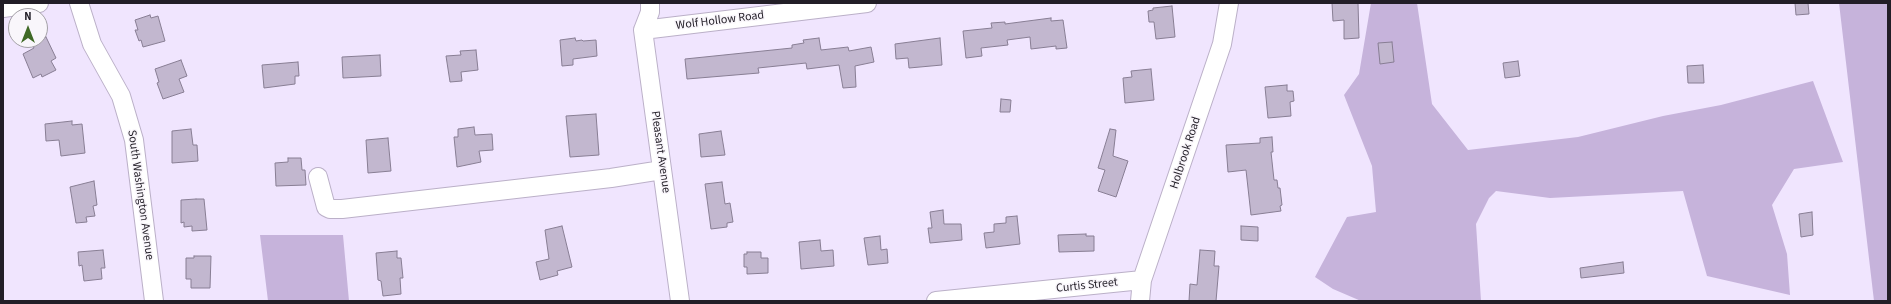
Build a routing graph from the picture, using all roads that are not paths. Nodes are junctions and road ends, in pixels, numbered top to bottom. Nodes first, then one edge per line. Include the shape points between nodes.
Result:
1 (39, 3) edge
2 (79, 3) edge
3 (650, 3) edge
4 (867, 3) edge
5 (1229, 3) edge
6 (3, 8) edge
7 (643, 30) junction
8 (662, 170) junction
9 (318, 177) dead end
10 (1142, 280) junction
11 (154, 301) edge
12 (680, 301) edge
13 (936, 301) edge
14 (1140, 301) edge

1 - 6 street
2 - 11 street, South Washington Avenue via 92,44 121,96 134,140
3 - 7 street, Pleasant Avenue via 650,12
4 - 7 street, Wolf Hollow Road
5 - 10 street, Holbrook Road via 1222,44
7 - 8 street, Pleasant Avenue
8 - 9 street via 427,201 330,209 323,200
8 - 12 street, Pleasant Avenue
10 - 13 street, Curtis Street
10 - 14 street, Holbrook Road

